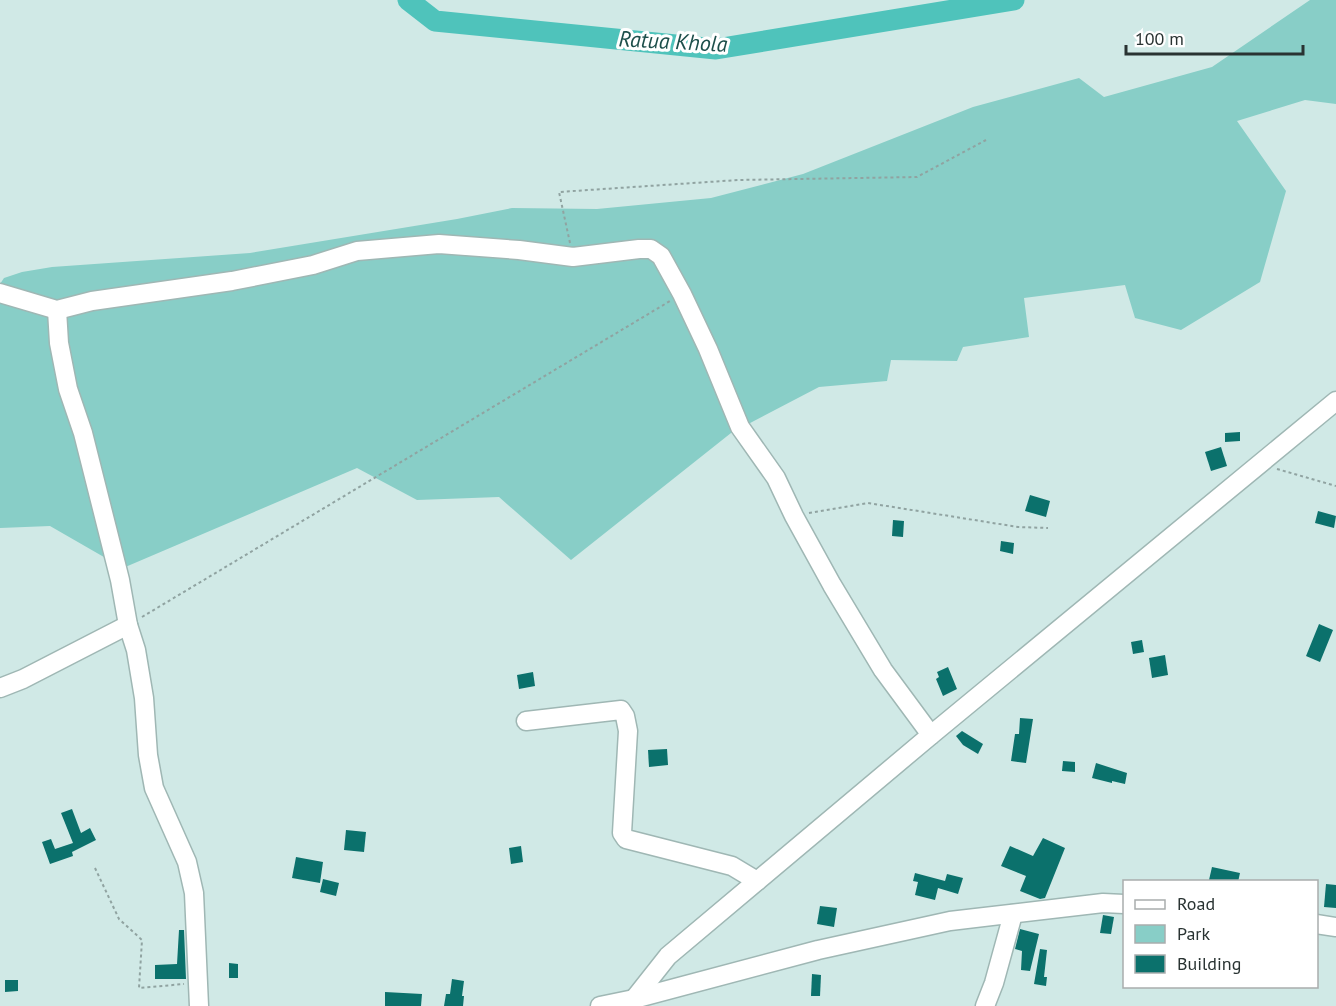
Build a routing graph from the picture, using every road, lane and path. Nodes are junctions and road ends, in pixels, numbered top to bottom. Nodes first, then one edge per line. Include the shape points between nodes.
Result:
1 (986, 140) dead end
2 (573, 257) junction
3 (0, 293) edge
4 (682, 294) junction
5 (57, 310) junction
6 (1336, 402) edge
7 (1260, 464) junction
8 (1336, 486) edge
9 (794, 516) junction
10 (1048, 528) dead end
11 (128, 625) junction
12 (0, 688) edge
13 (526, 721) dead end
14 (931, 735) junction
15 (95, 868) dead end
16 (757, 881) junction
17 (1123, 903) edge
18 (1013, 914) junction
19 (1318, 924) edge
20 (1336, 927) edge
21 (199, 982) junction
22 (634, 999) junction
23 (199, 1006) edge
24 (600, 1006) edge
25 (985, 1006) edge

1 - 2 path via 917,177 738,180 559,192
2 - 4 street via 651,249 661,256
2 - 5 street via 439,244 357,251 313,265 244,279 92,301
3 - 5 street
4 - 9 street via 740,427 776,478
4 - 11 path
5 - 11 street via 68,388 83,433
6 - 7 street
7 - 8 path
7 - 14 street
9 - 10 path via 868,503 1018,527
9 - 14 street via 883,670
11 - 12 street
11 - 21 street via 144,698 154,788 187,862 194,893
13 - 16 street via 621,710 628,731 622,833 626,839 732,866
14 - 16 street
15 - 21 path via 119,919 142,940 139,988
16 - 22 street via 668,956
17 - 18 street
18 - 22 street via 950,921 818,950
18 - 25 street
19 - 20 street
21 - 23 street
22 - 24 street

